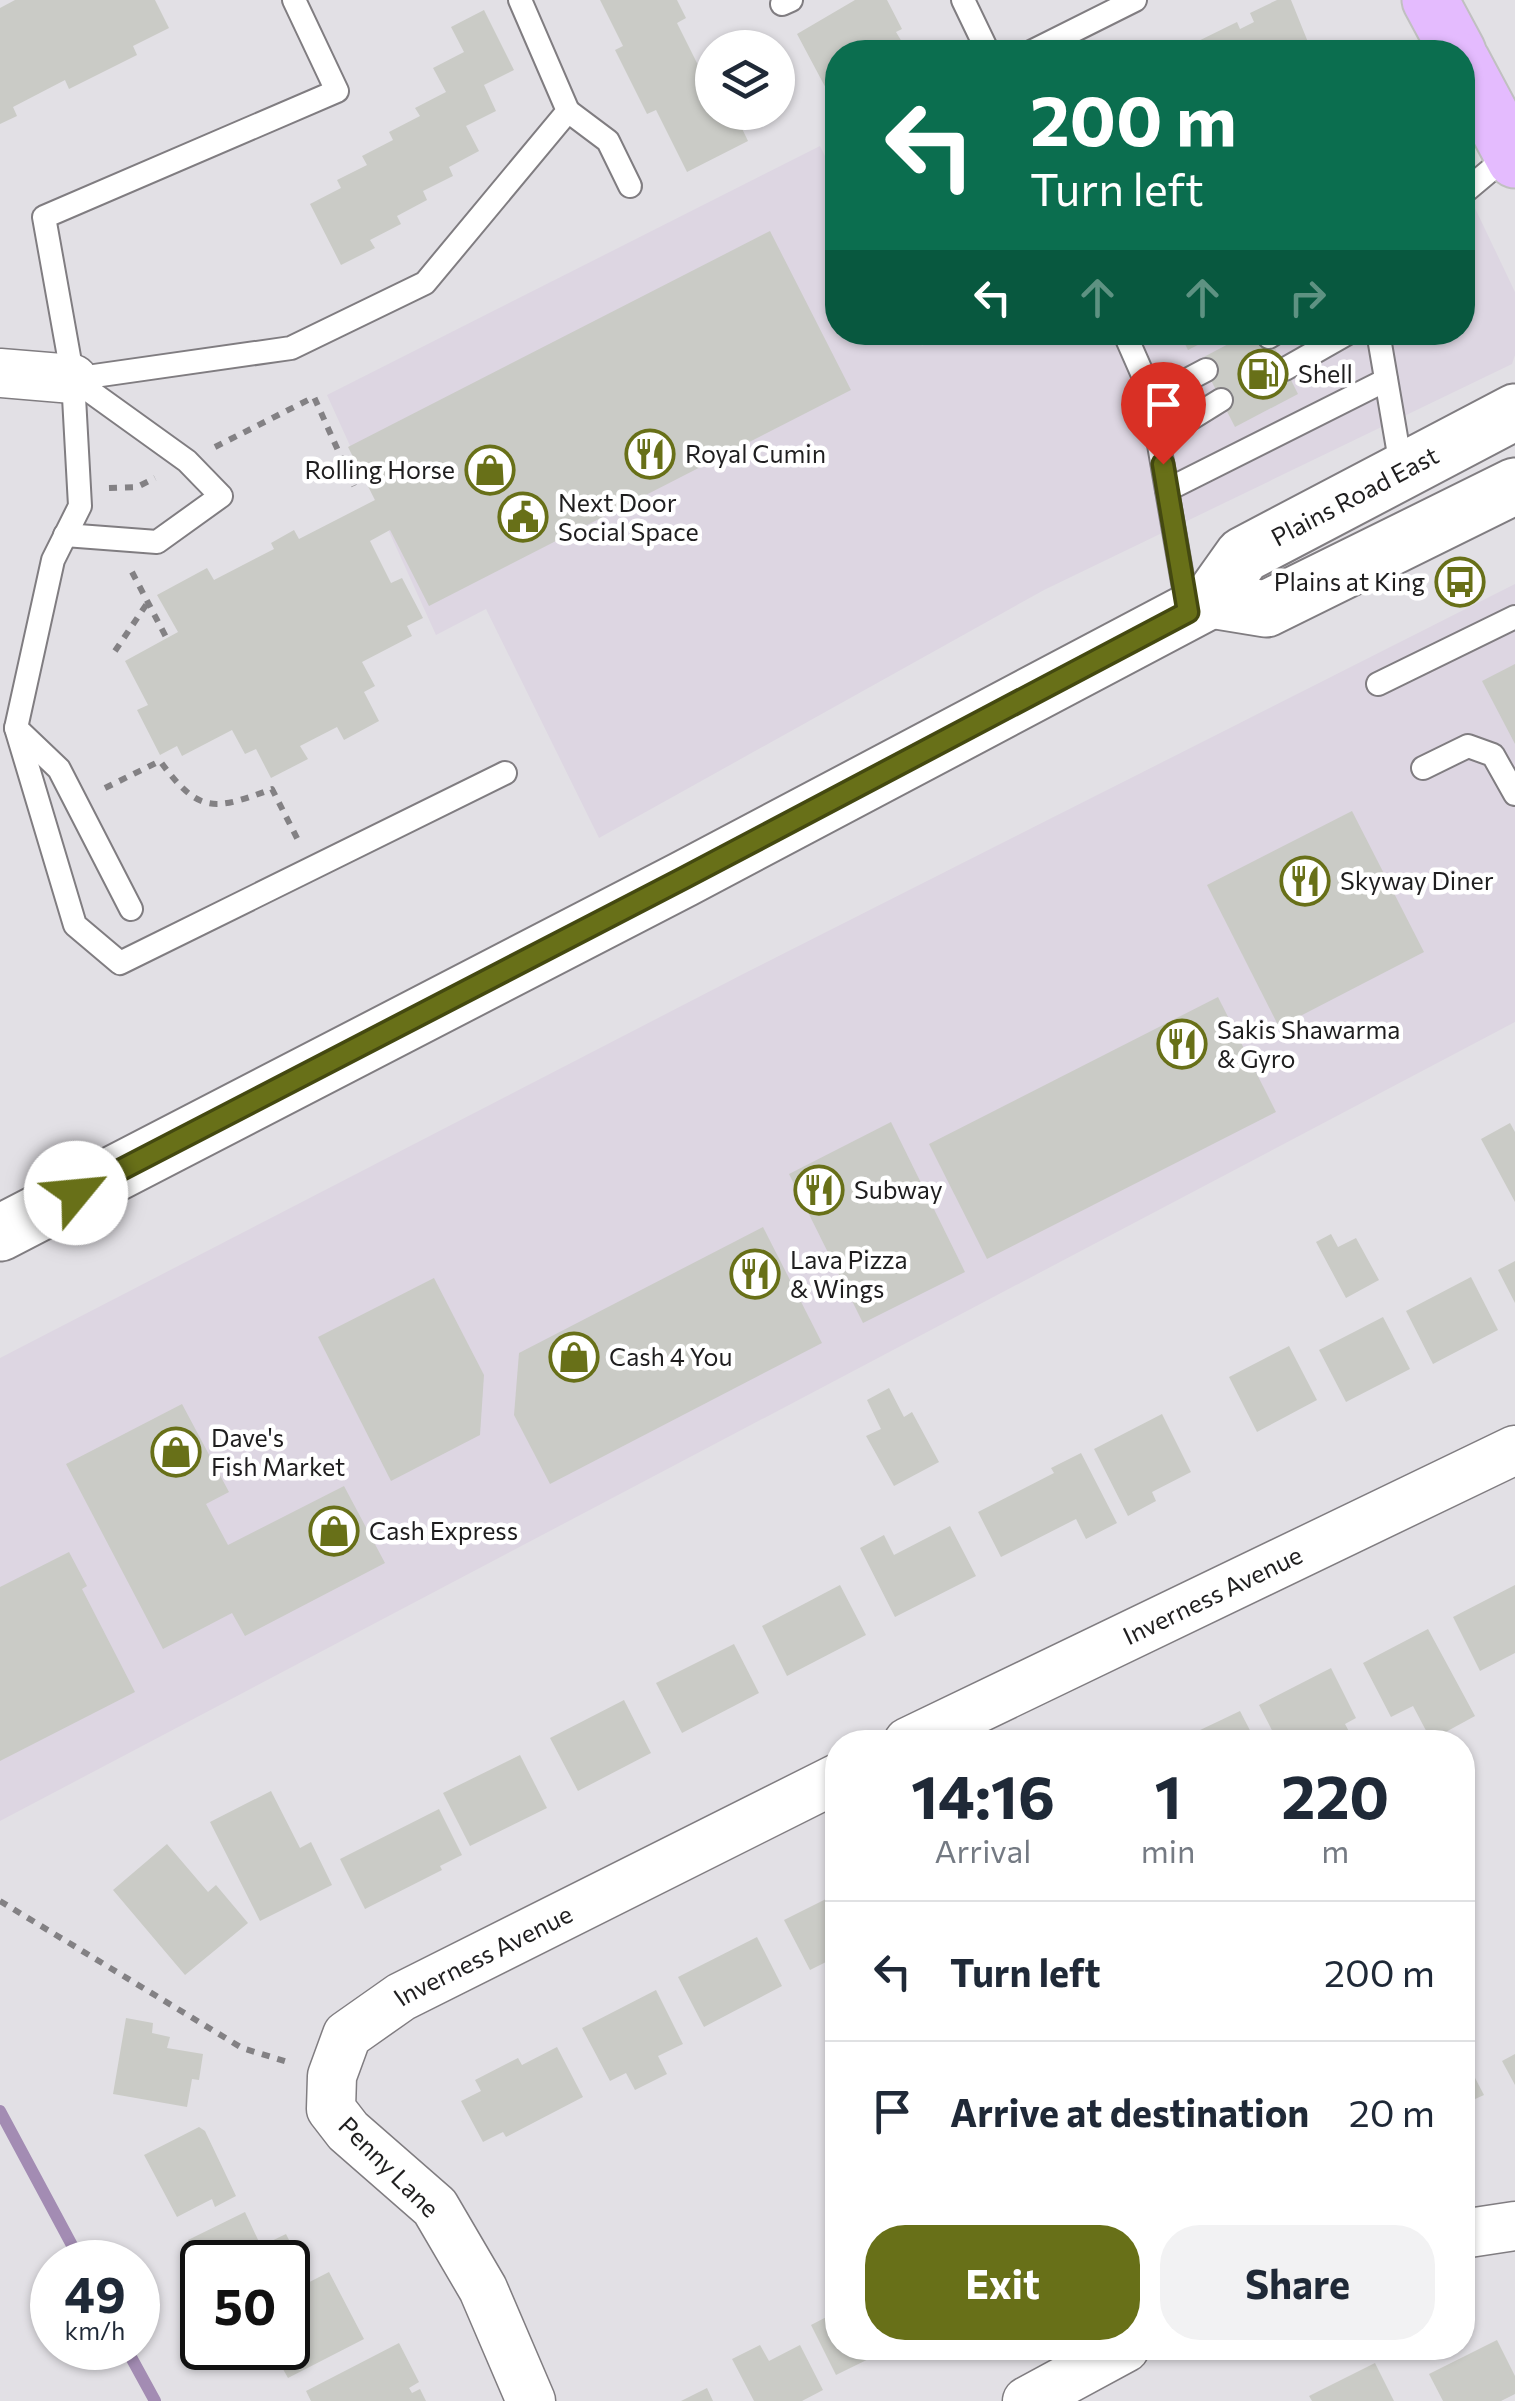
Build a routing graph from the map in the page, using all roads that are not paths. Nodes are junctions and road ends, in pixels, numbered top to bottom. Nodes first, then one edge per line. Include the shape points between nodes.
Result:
1 (294, 0) edge
2 (520, 0) edge
3 (963, 0) edge
4 (1135, 0) edge
5 (1430, 0) edge
6 (982, 40) edge
7 (1055, 40) edge
8 (1452, 40) edge
9 (1475, 85) edge
10 (568, 111) junction
11 (1513, 156) edge
12 (1475, 184) edge
13 (630, 186) dead end
14 (1130, 345) edge
15 (1327, 345) edge
16 (1380, 345) edge
17 (1285, 369) dead end
18 (1206, 370) dead end
19 (0, 373) edge
20 (73, 379) junction
21 (1386, 380) junction
22 (1152, 398) junction
23 (1221, 400) dead end
24 (1515, 412) edge
25 (1158, 439) junction
26 (1402, 472) junction
27 (1515, 486) edge
28 (1167, 490) junction
29 (66, 535) junction
30 (1200, 606) junction
31 (1515, 617) edge
32 (1378, 684) dead end
33 (16, 728) junction
34 (1423, 768) dead end
35 (504, 773) dead end
36 (1515, 794) edge
37 (130, 909) dead end
38 (0, 1233) edge
39 (1515, 1450) edge
40 (933, 1730) edge
41 (825, 1785) edge
42 (340, 2056) joint
43 (1515, 2226) edge
44 (1475, 2232) edge
45 (1103, 2360) edge
46 (531, 2401) edge
47 (1026, 2401) edge

1 - 20 lane via 337,91 44,217
2 - 10 lane
3 - 6 lane
4 - 7 lane
5 - 8 main road
9 - 11 main road
10 - 13 lane via 608,141
10 - 20 lane via 425,282 291,348
11 - 12 lane
14 - 22 lane
15 - 17 lane
16 - 21 lane
18 - 22 lane
19 - 20 street
20 - 29 lane via 80,506
20 - 29 lane via 187,461 221,496 157,542
21 - 26 lane
21 - 28 lane
22 - 25 lane
23 - 25 lane
24 - 26 main road, Plains Road East
25 - 28 lane
26 - 30 main road, Plains Road East via 1243,555
27 - 30 main road via 1266,609
28 - 30 lane
29 - 33 lane via 54,560
30 - 38 main road, Plains Road East
31 - 32 lane
33 - 35 lane via 75,925 120,962
33 - 37 lane via 60,768
34 - 36 lane via 1468,746 1493,754
39 - 40 street, Inverness Avenue
41 - 42 street, Inverness Avenue via 401,1998
42 - 46 street, Penny Lane via 331,2109 436,2207 483,2289
43 - 44 street
45 - 47 street

